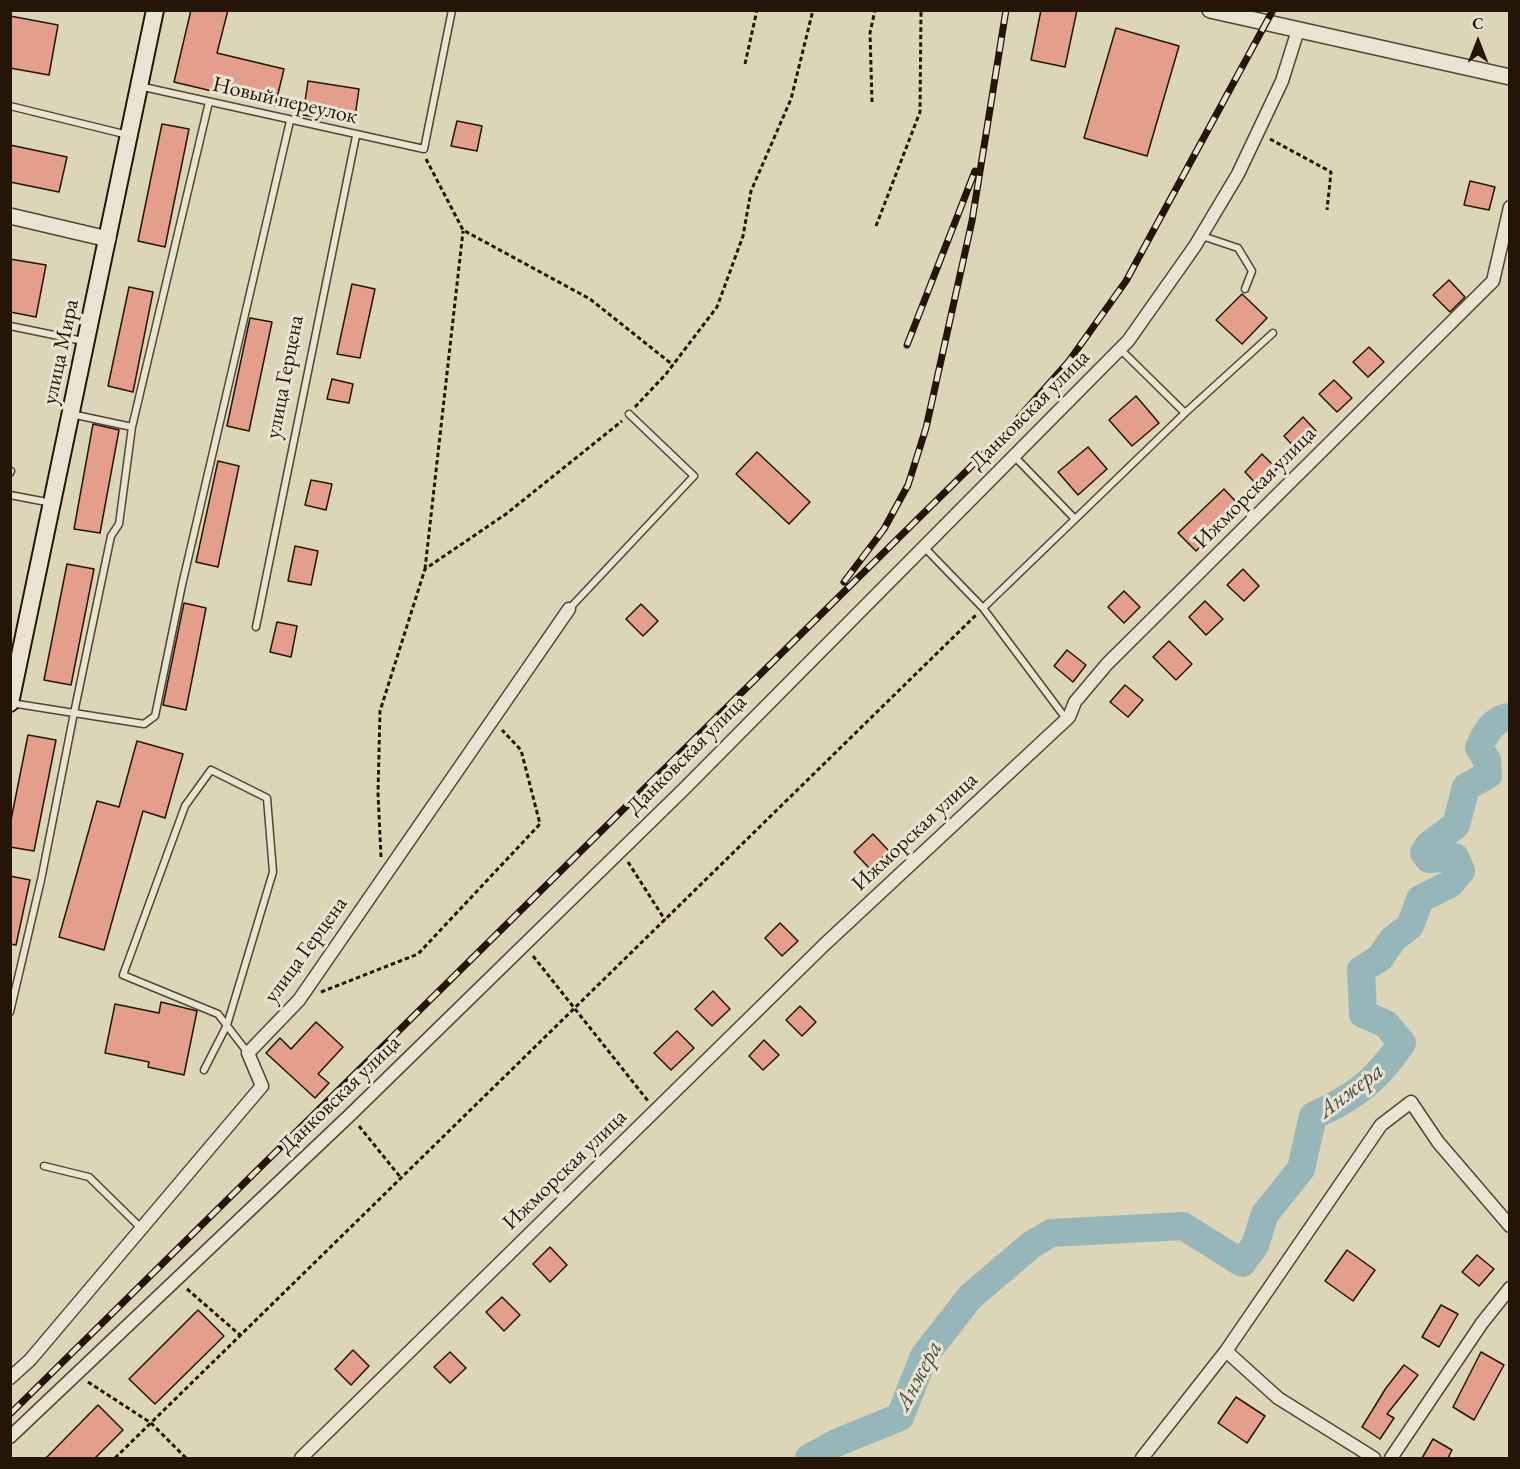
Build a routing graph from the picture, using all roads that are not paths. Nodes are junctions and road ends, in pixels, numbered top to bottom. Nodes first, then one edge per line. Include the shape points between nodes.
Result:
1 (155, 10) edge
2 (452, 10) edge
3 (1210, 10) edge
4 (1298, 30) junction
5 (1509, 77) edge
6 (139, 86) junction
7 (209, 102) junction
8 (10, 106) edge
9 (290, 120) junction
10 (129, 135) junction
11 (356, 136) junction
12 (1509, 207) edge
13 (10, 216) edge
14 (1201, 236) junction
15 (108, 239) junction
16 (1245, 289) dead end
17 (10, 326) edge
18 (1273, 333) dead end
19 (87, 342) junction
20 (1120, 349) junction
21 (1185, 413) junction
22 (71, 414) junction
23 (629, 414) road end
24 (132, 427) junction
25 (1014, 456) junction
26 (10, 495) edge
27 (52, 504) junction
28 (1075, 519) junction
29 (924, 547) junction
30 (983, 608) junction
31 (569, 609) joint
32 (256, 627) dead end
33 (10, 703) edge
34 (74, 712) junction
35 (1068, 721) junction
36 (10, 1012) edge
37 (227, 1025) junction
38 (248, 1053) junction
39 (204, 1070) dead end
40 (44, 1166) dead end
41 (1509, 1226) edge
42 (142, 1228) junction
43 (1509, 1288) edge
44 (1226, 1351) junction
45 (10, 1378) edge
46 (10, 1437) edge
47 (301, 1458) edge
48 (1142, 1458) edge
49 (1374, 1458) edge
50 (1391, 1458) edge

1 - 6 main road, улица Мира
2 - 11 lane, Новый переулок via 422,149
3 - 4 street
4 - 5 street
4 - 14 street, Данковская улица via 1281,81 1238,174
6 - 7 lane, Новый переулок
6 - 10 main road, улица Мира
7 - 9 lane, Новый переулок
7 - 24 lane
8 - 10 lane
9 - 11 lane, Новый переулок
9 - 34 lane via 155,716 144,724
10 - 15 main road, улица Мира
11 - 32 lane, улица Герцена
12 - 35 street, Ижморская улица via 1493,281 1107,664 1075,702
13 - 15 street
14 - 16 lane via 1238,248 1252,271
14 - 20 street, Данковская улица
15 - 19 main road, улица Мира
17 - 19 lane
18 - 21 lane
19 - 22 main road, улица Мира
20 - 21 lane
20 - 25 street, Данковская улица
21 - 28 lane
22 - 24 lane
22 - 27 main road, улица Мира
23 - 31 lane via 694,476
24 - 34 lane via 119,524 111,536
25 - 28 lane
25 - 29 street, Данковская улица
26 - 27 lane
27 - 33 main road, улица Мира
28 - 30 lane
29 - 30 lane
29 - 46 street, Данковская улица via 350,1115
30 - 35 lane
31 - 38 street, улица Герцена via 299,1000
33 - 34 lane
34 - 36 lane
35 - 47 street, Ижморская улица via 824,945
37 - 37 lane via 218,1014 123,975 185,806 211,770 267,798 273,872
37 - 38 lane
37 - 39 lane
38 - 42 street via 262,1086
40 - 42 lane via 89,1177
41 - 44 street via 1438,1142 1411,1102 1381,1125
42 - 45 street via 30,1360
43 - 50 street
44 - 48 street
44 - 49 street via 1278,1398

